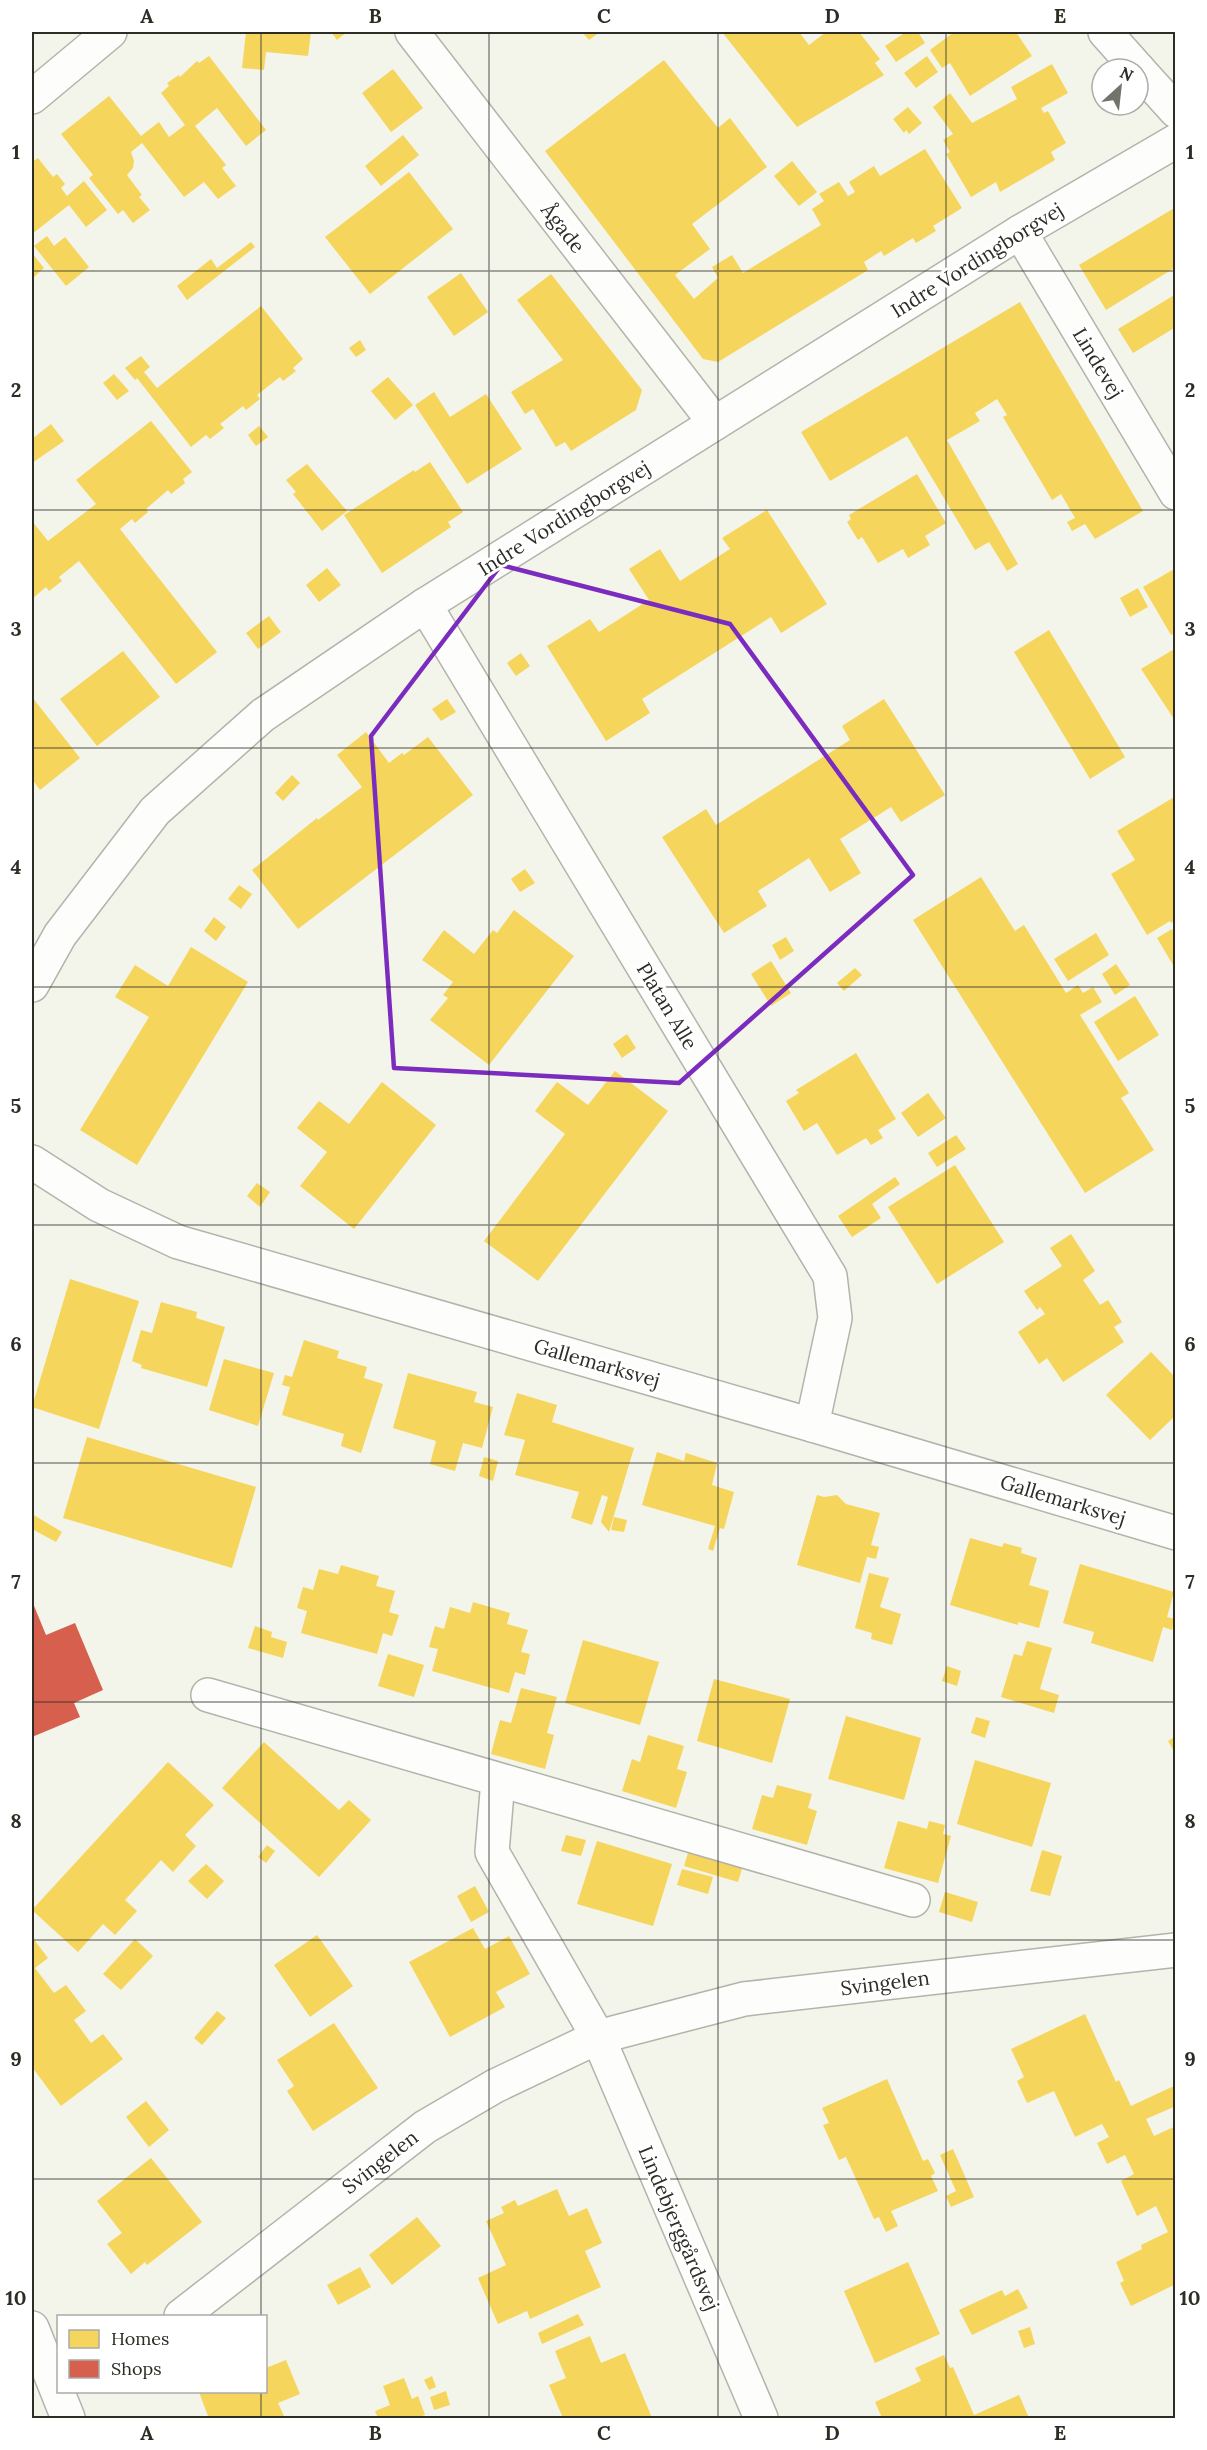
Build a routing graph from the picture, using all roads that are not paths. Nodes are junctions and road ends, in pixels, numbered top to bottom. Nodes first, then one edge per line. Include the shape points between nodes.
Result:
1 (110, 32) edge
2 (412, 32) edge
3 (1105, 32) edge
4 (1127, 57) edge
5 (1150, 82) edge
6 (32, 97) edge
7 (1176, 111) edge
8 (1176, 141) edge
9 (1020, 232) junction
10 (715, 423) junction
11 (1176, 493) edge
12 (425, 605) junction
13 (32, 985) edge
14 (32, 1162) edge
15 (812, 1425) junction
16 (1176, 1533) edge
17 (208, 1695) dead end
18 (498, 1780) junction
19 (913, 1900) dead end
20 (1176, 1950) edge
21 (598, 2037) junction
22 (182, 2315) edge
23 (32, 2328) edge
24 (57, 2387) edge
25 (761, 2418) edge

1 - 6 street
2 - 10 street, Ågade
3 - 4 street
5 - 7 street
8 - 9 street, Indre Vordingborgvej
9 - 10 street, Indre Vordingborgvej
9 - 11 street, Lindevej
10 - 12 street, Indre Vordingborgvej
12 - 13 street, Indre Vordingborgvej via 263,715 155,812 60,935
12 - 15 street, Platan Alle via 830,1276 835,1318
14 - 15 street, Gallemarksvej via 99,1205 178,1242
15 - 16 street, Gallemarksvej
17 - 18 street
18 - 19 street
18 - 21 street via 492,1852
20 - 21 street, Svingelen via 744,2000
21 - 22 street, Svingelen via 495,2086 425,2127
21 - 25 street, Lindebjerggårdsvej
23 - 24 street

